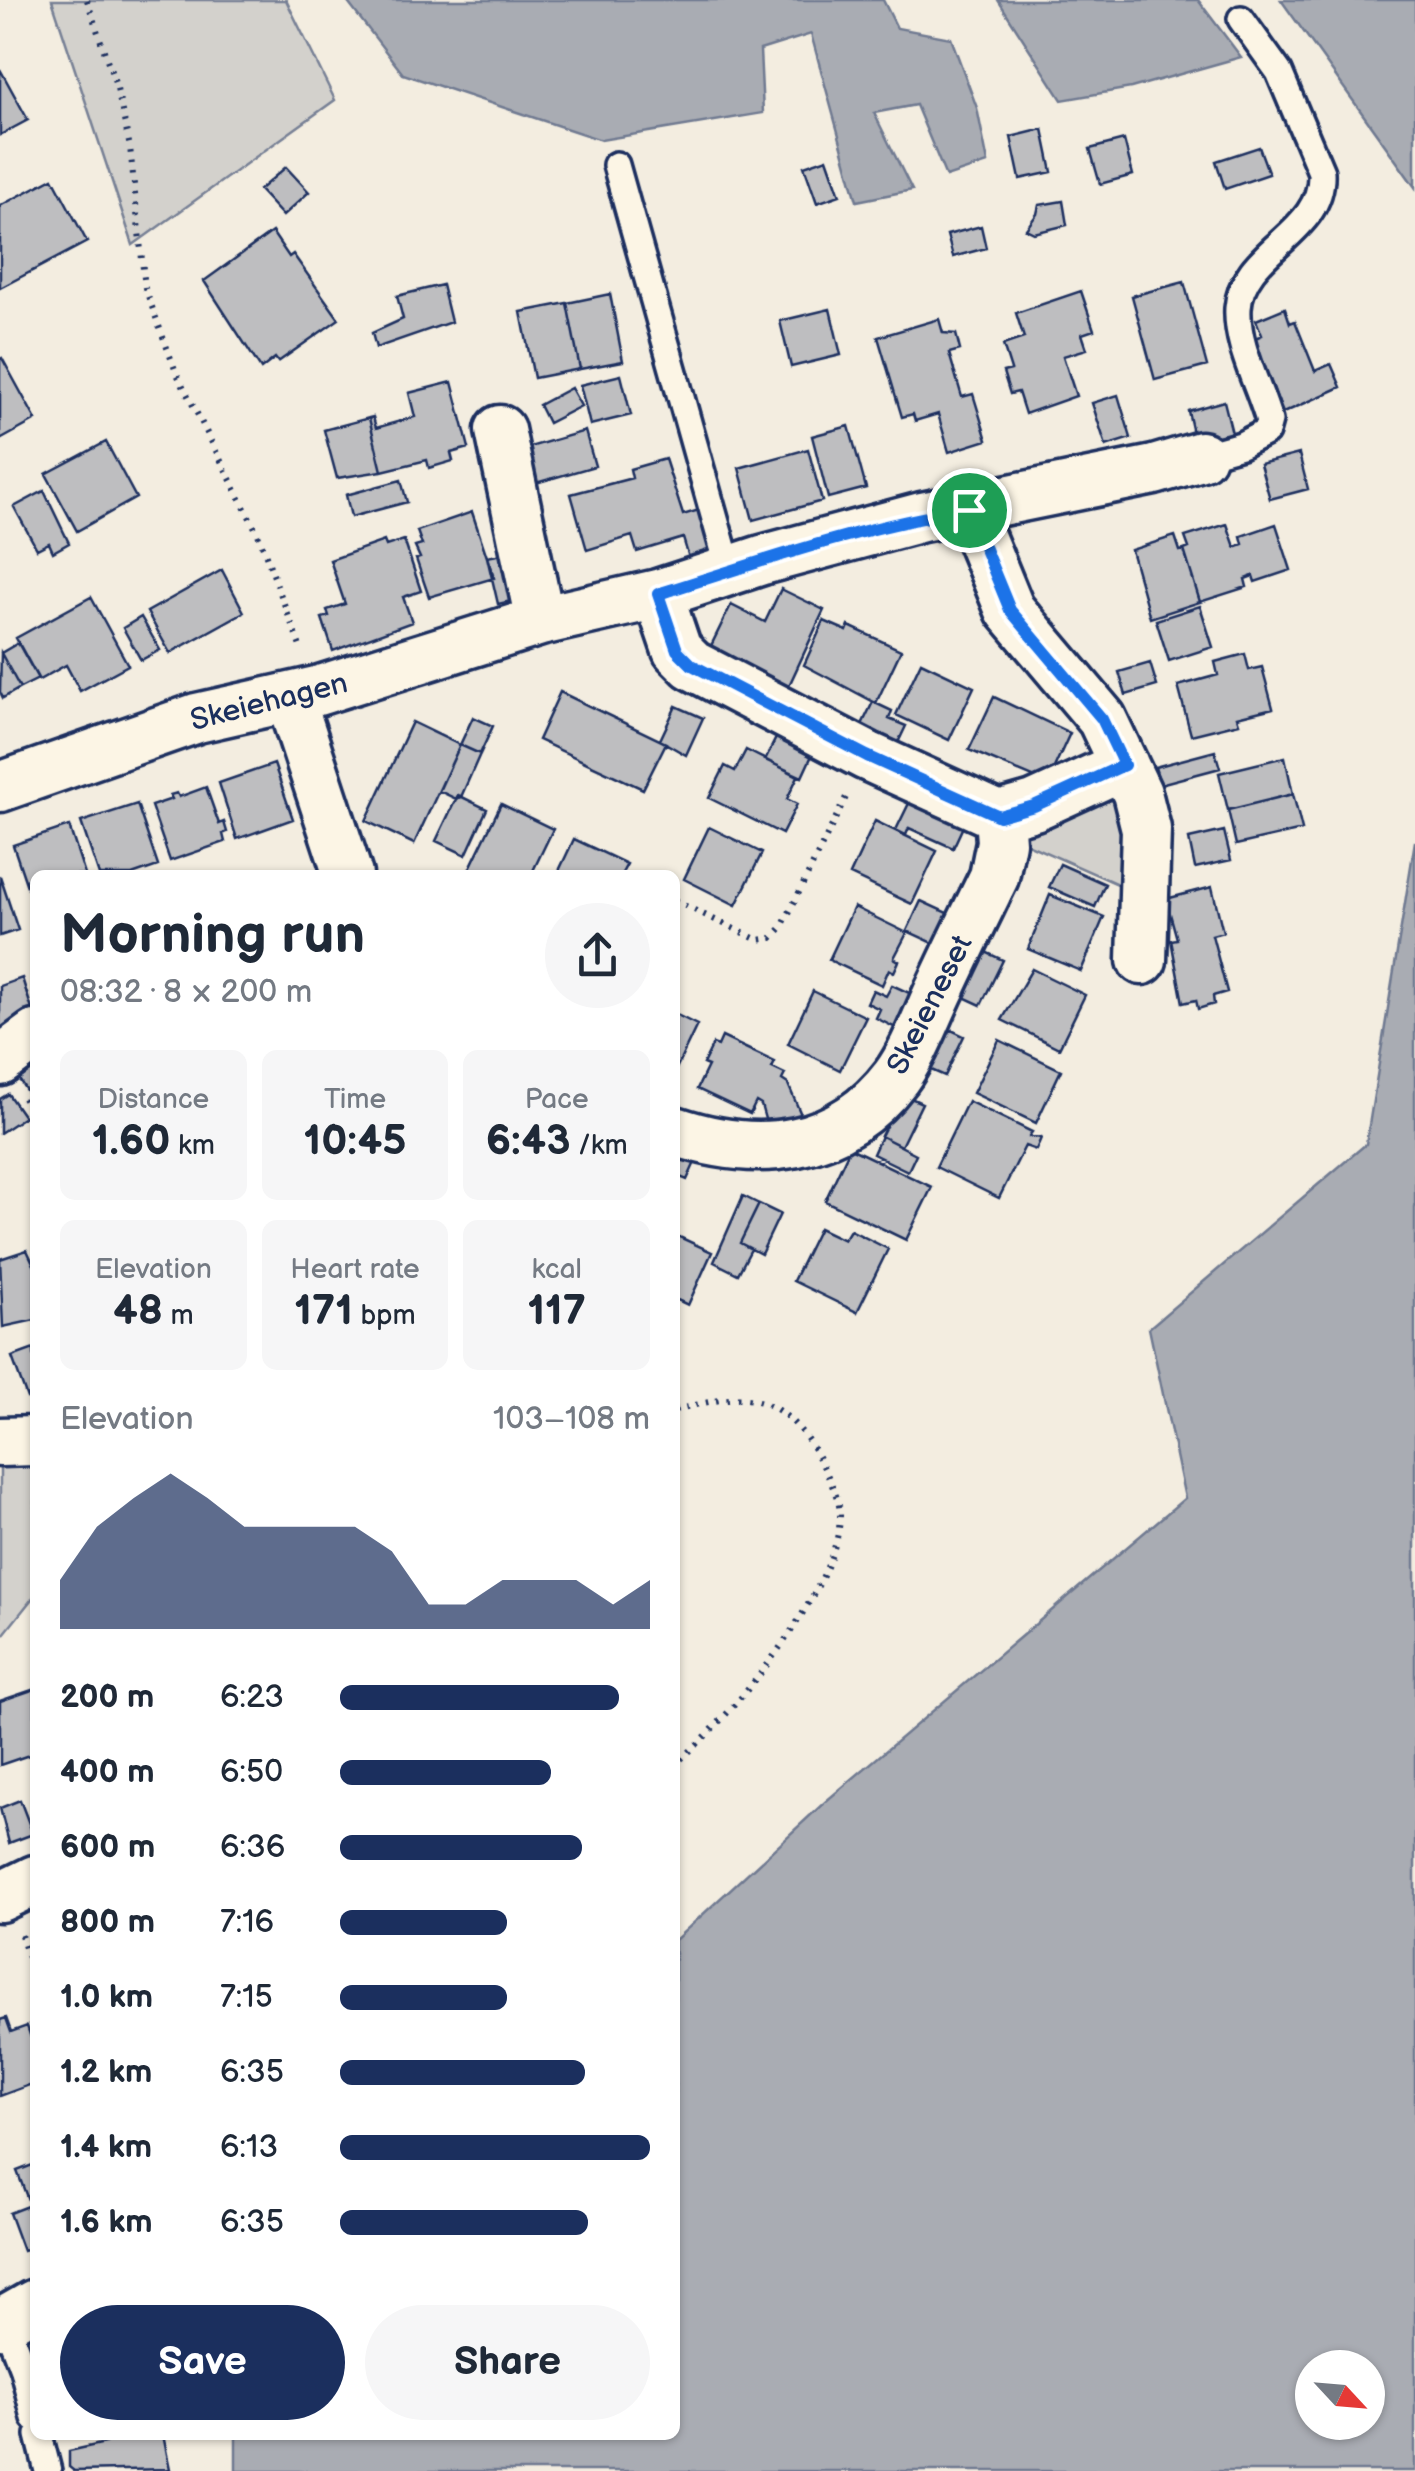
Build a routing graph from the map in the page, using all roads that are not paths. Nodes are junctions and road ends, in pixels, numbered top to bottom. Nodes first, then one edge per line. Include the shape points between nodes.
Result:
1 (1241, 19) dead end
2 (616, 165) dead end
3 (500, 430) dead end
4 (1201, 456) joint
5 (969, 510) junction
6 (729, 570) junction
7 (658, 594) junction
8 (540, 622) junction
9 (304, 694) junction
10 (1124, 765) junction
11 (0, 787) edge
12 (999, 816) junction
13 (347, 870) edge
14 (1142, 960) dead end
15 (30, 1039) edge
16 (0, 1060) edge
17 (680, 1134) edge
18 (30, 1440) edge
19 (0, 1442) edge
20 (30, 1882) edge
21 (0, 1897) edge
22 (13, 2316) edge
23 (30, 2398) edge
24 (40, 2440) edge
25 (48, 2471) edge

1 - 4 lane via 1279,72 1321,172 1322,190 1304,223 1245,283 1238,302 1269,421 1266,432
2 - 6 lane
3 - 8 street
4 - 5 street, Skeiehagen
5 - 6 street, Skeiehagen via 922,516
5 - 10 street via 1010,610 1102,719
6 - 7 street, Skeiehagen
7 - 8 street, Skeiehagen
7 - 12 street via 680,656 867,756
8 - 9 street, Skeiehagen
9 - 11 street, Skeiehagen via 197,718
9 - 13 street
10 - 12 street
10 - 14 street via 1146,829
12 - 17 street, Skeieneset via 994,876 898,1075 870,1106 842,1127 768,1148
15 - 16 street
18 - 19 street
20 - 21 street
22 - 23 lane
24 - 25 lane

